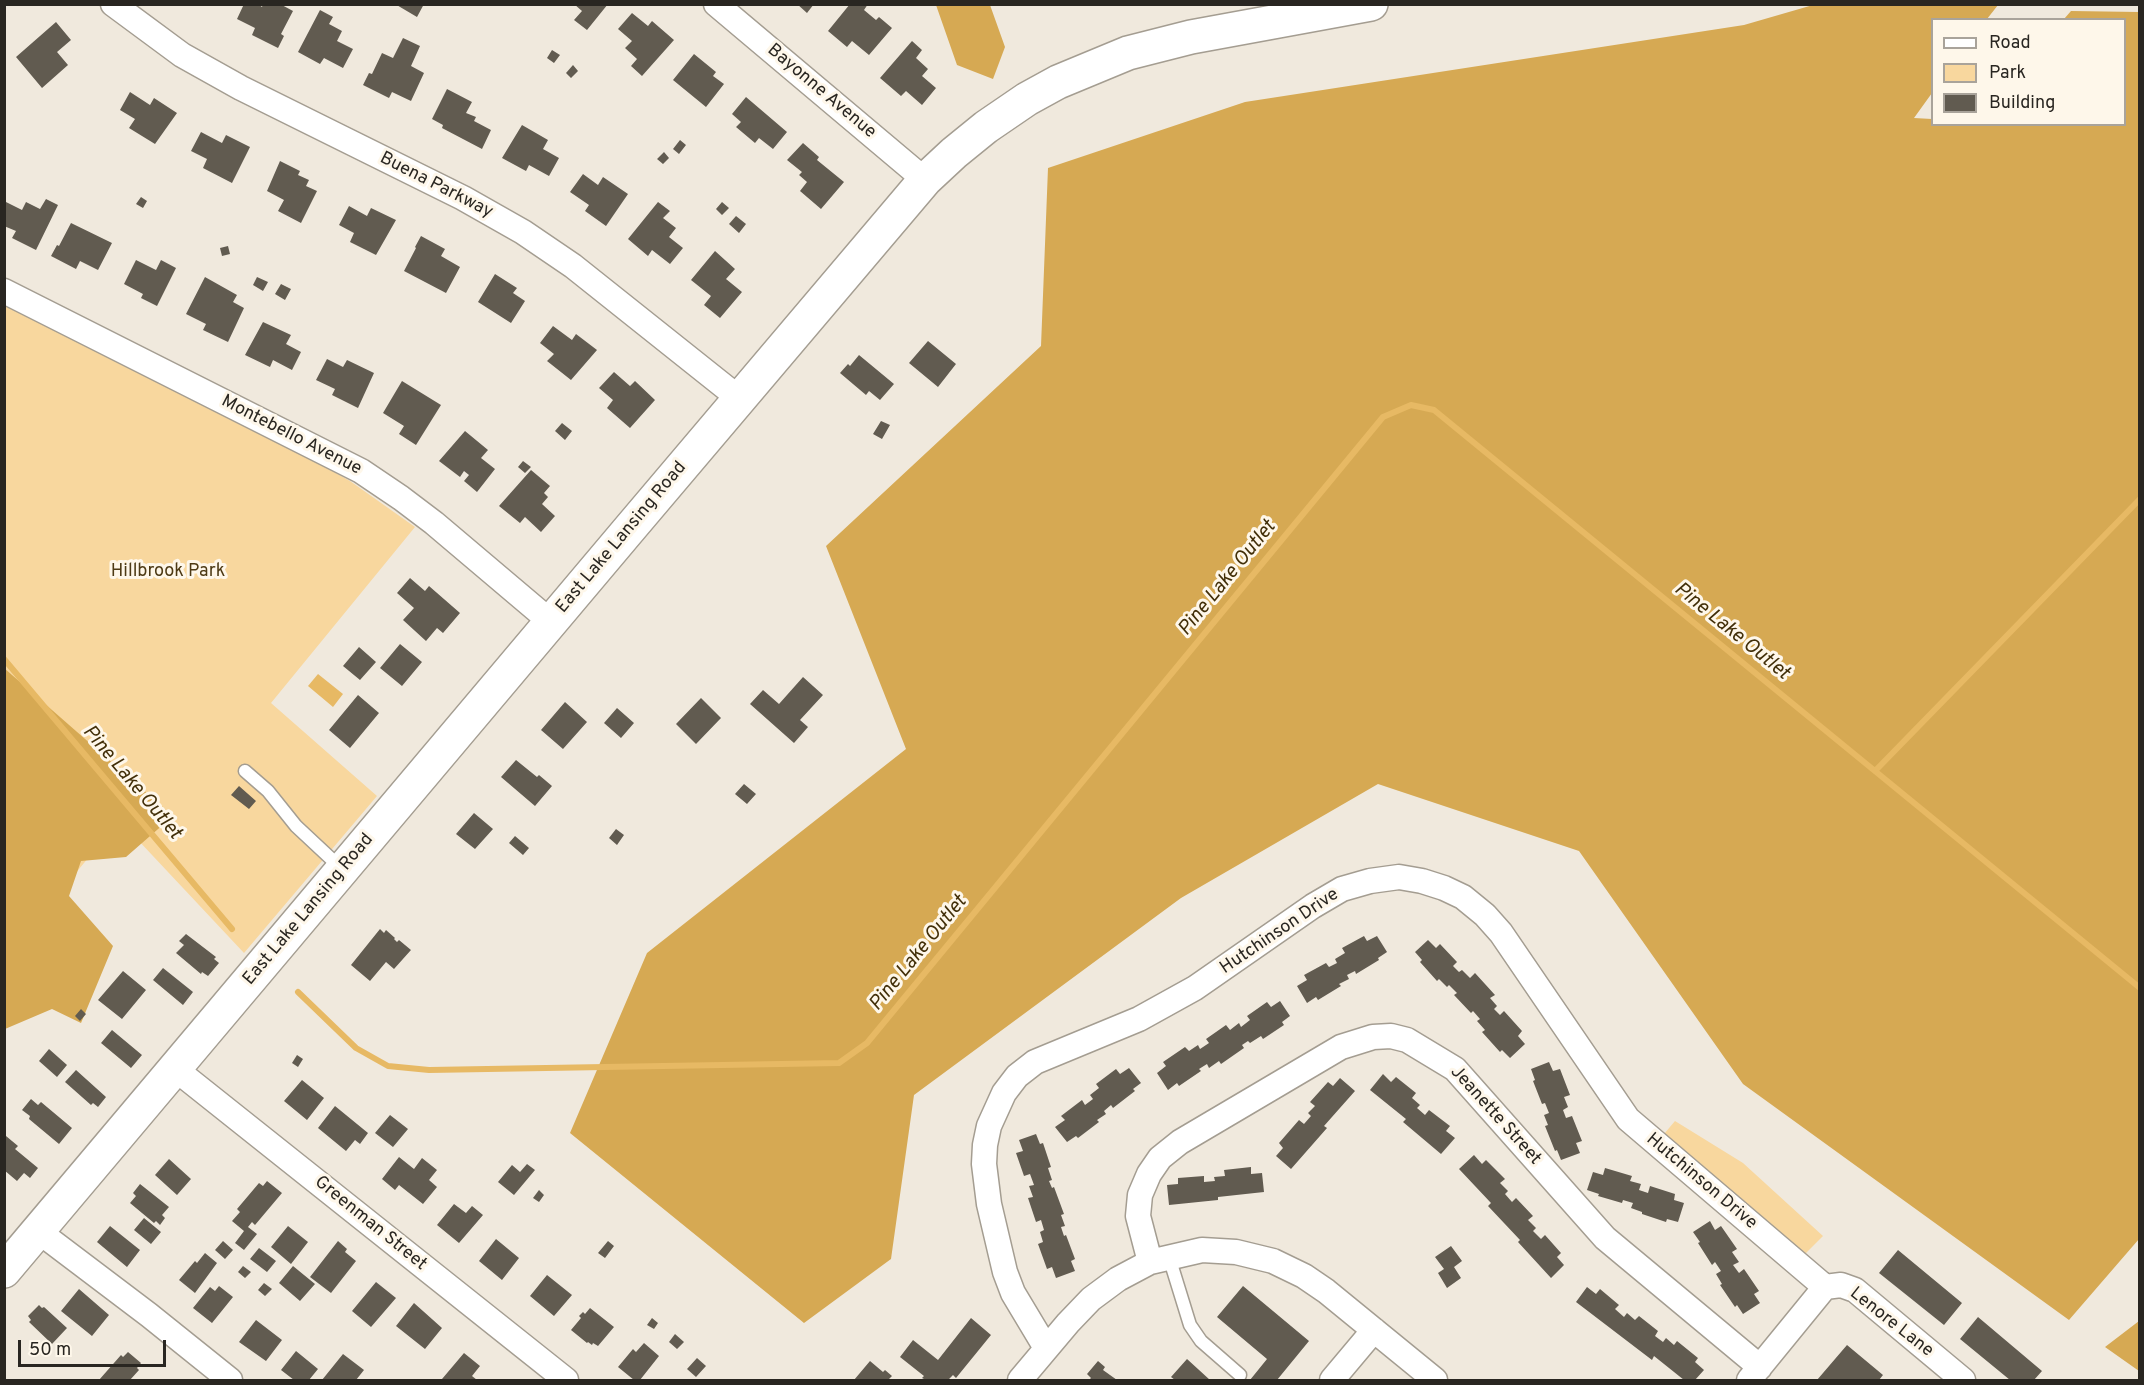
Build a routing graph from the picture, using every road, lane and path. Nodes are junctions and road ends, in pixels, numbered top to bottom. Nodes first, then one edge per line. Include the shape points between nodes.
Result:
1 (113, 4) edge
2 (716, 4) edge
3 (1371, 4) edge
4 (1331, 8) edge
5 (925, 180) junction
6 (4, 291) edge
7 (740, 399) junction
8 (551, 622) junction
9 (245, 771) dead end
10 (343, 870) junction
11 (174, 1068) junction
12 (38, 1231) junction
13 (1160, 1260) junction
14 (4, 1271) edge
15 (1825, 1287) junction
16 (1374, 1330) junction
17 (1046, 1348) junction
18 (1755, 1374) edge
19 (1240, 1375) dead end
20 (230, 1380) edge
21 (566, 1380) edge
22 (1020, 1380) edge
23 (1332, 1380) edge
24 (1435, 1380) edge
25 (1963, 1380) edge

1 - 7 street, Buena Parkway via 182,55 523,232 573,266
2 - 5 street, Bayonne Avenue
3 - 4 street, East Lake Lansing Road
4 - 5 street, East Lake Lansing Road via 1128,53 1058,82 986,127
5 - 7 street, East Lake Lansing Road
6 - 8 street, Montebello Avenue via 361,471 434,523
7 - 8 street, East Lake Lansing Road
8 - 10 street, East Lake Lansing Road
9 - 10 lane
10 - 11 street, East Lake Lansing Road
11 - 12 street, East Lake Lansing Road
11 - 21 street, Greenman Street
12 - 14 street, East Lake Lansing Road
12 - 20 street
13 - 16 street via 1202,1250 1236,1252 1273,1261 1304,1276
13 - 17 street via 1118,1279 1091,1299
13 - 18 street, Jeanette Street via 1138,1216 1140,1195 1160,1158 1180,1142 1341,1047 1365,1038 1391,1036 1407,1040 1455,1069 1605,1238
13 - 19 lane via 1201,1341
15 - 17 street, Hutchinson Drive via 1628,1119 1485,915 1444,888 1398,877 1342,889 1195,988 1139,1019 1035,1062 1004,1093 989,1126 986,1145 989,1204 1013,1293
15 - 18 street, Lenore Lane
15 - 25 street, Lenore Lane via 1841,1285 1855,1290
16 - 23 street
16 - 24 street
17 - 22 street

